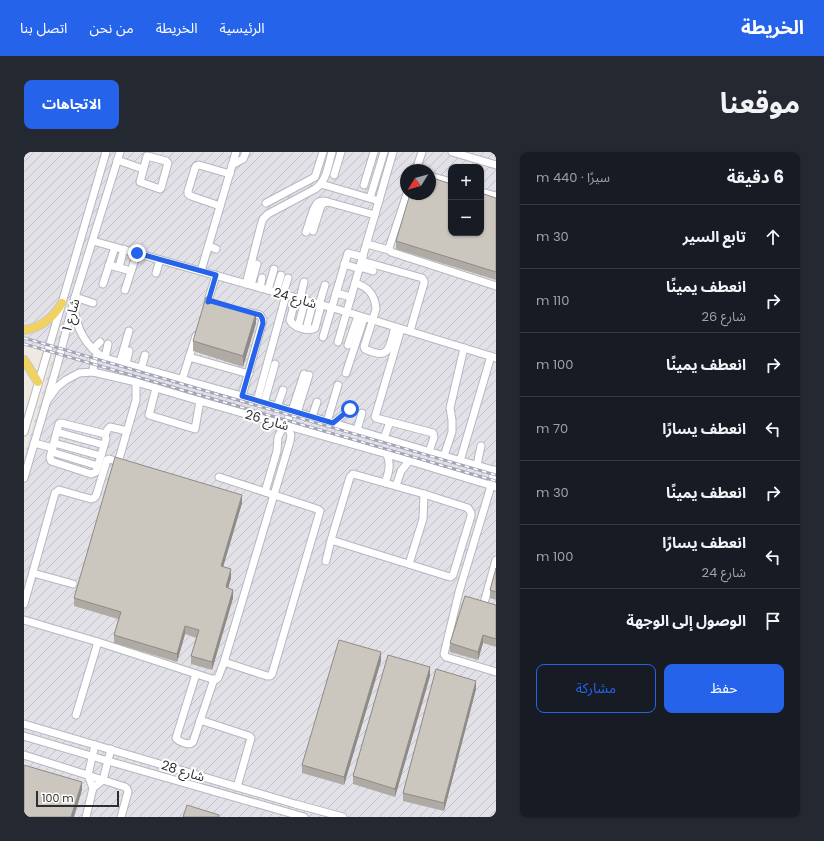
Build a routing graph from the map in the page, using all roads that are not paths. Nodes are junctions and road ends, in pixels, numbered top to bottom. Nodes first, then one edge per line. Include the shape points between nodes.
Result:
1 (106, 152) edge
2 (120, 152) edge
3 (236, 152) edge
4 (246, 152) edge
5 (323, 152) edge
6 (332, 152) edge
7 (341, 152) edge
8 (374, 152) edge
9 (384, 152) edge
10 (394, 152) edge
11 (422, 152) edge
12 (452, 152) edge
13 (117, 160) junction
14 (418, 164) edge
15 (232, 165) junction
16 (496, 165) edge
17 (143, 169) junction
18 (230, 174) junction
19 (334, 175) dead end
20 (98, 177) junction
21 (436, 178) edge
22 (111, 181) junction
23 (448, 181) edge
24 (321, 184) junction
25 (227, 185) junction
26 (364, 185) dead end
27 (484, 193) edge
28 (232, 194) dead end
29 (496, 196) edge
30 (370, 198) junction
31 (406, 200) edge
32 (379, 201) junction
33 (266, 203) dead end
34 (220, 206) junction
35 (375, 215) junction
36 (310, 231) dead end
37 (93, 241) junction
38 (367, 244) junction
39 (209, 246) junction
40 (115, 247) junction
41 (124, 249) junction
42 (216, 249) dead end
43 (389, 250) junction
44 (139, 254) junction
45 (160, 260) junction
46 (257, 264) dead end
47 (344, 264) junction
48 (361, 264) junction
49 (109, 265) junction
50 (119, 267) junction
51 (134, 269) junction
52 (274, 269) dead end
53 (201, 271) junction
54 (373, 271) dead end
55 (156, 273) dead end
56 (216, 275) junction
57 (281, 275) dead end
58 (262, 278) dead end
59 (288, 278) dead end
60 (304, 282) dead end
61 (356, 283) junction
62 (104, 284) dead end
63 (248, 284) junction
64 (325, 285) dead end
65 (496, 286) edge
66 (260, 288) junction
67 (125, 290) dead end
68 (272, 291) junction
69 (336, 293) junction
70 (285, 295) junction
71 (351, 297) junction
72 (300, 299) junction
73 (75, 301) junction
74 (62, 303) junction
75 (93, 303) dead end
76 (218, 303) edge
77 (318, 304) junction
78 (331, 308) junction
79 (239, 309) edge
80 (347, 312) junction
81 (361, 317) junction
82 (373, 320) junction
83 (198, 328) edge
84 (398, 328) junction
85 (24, 330) edge
86 (130, 331) dead end
87 (410, 331) junction
88 (359, 334) junction
89 (368, 336) junction
90 (323, 337) dead end
91 (357, 341) junction
92 (100, 342) dead end
93 (338, 342) dead end
94 (108, 344) dead end
95 (365, 344) junction
96 (348, 346) dead end
97 (464, 348) junction
98 (129, 351) dead end
99 (96, 352) junction
100 (147, 356) dead end
101 (189, 357) junction
102 (494, 357) edge
103 (105, 358) junction
104 (24, 360) edge
105 (123, 363) junction
106 (275, 364) dead end
107 (143, 369) junction
108 (93, 372) junction
109 (249, 374) junction
110 (307, 374) dead end
111 (346, 374) dead end
112 (182, 380) junction
113 (38, 382) junction
114 (136, 382) junction
115 (338, 385) dead end
116 (156, 388) junction
117 (282, 390) dead end
118 (242, 396) junction
119 (47, 401) junction
120 (200, 401) junction
121 (260, 402) junction
122 (317, 402) dead end
123 (277, 407) junction
124 (350, 409) dead end
125 (293, 412) junction
126 (362, 413) dead end
127 (312, 417) junction
128 (330, 422) junction
129 (390, 422) junction
130 (287, 425) junction
131 (357, 430) junction
132 (127, 431) junction
133 (24, 432) edge
134 (57, 432) junction
135 (105, 434) junction
136 (384, 438) junction
137 (34, 443) junction
138 (104, 445) junction
139 (481, 446) dead end
140 (53, 448) junction
141 (429, 452) junction
142 (387, 454) junction
143 (101, 456) junction
144 (444, 456) junction
145 (409, 461) junction
146 (460, 461) junction
147 (477, 465) junction
148 (495, 471) edge
149 (219, 477) dead end
150 (24, 478) edge
151 (386, 483) junction
152 (396, 486) junction
153 (493, 486) edge
154 (265, 492) junction
155 (424, 494) junction
156 (275, 495) junction
157 (331, 540) junction
158 (496, 560) edge
159 (326, 561) dead end
160 (409, 564) junction
161 (33, 572) junction
162 (73, 584) dead end
163 (483, 602) edge
164 (24, 604) edge
165 (24, 620) edge
166 (98, 642) junction
167 (224, 662) junction
168 (496, 672) edge
169 (196, 674) junction
170 (214, 680) junction
171 (76, 715) dead end
172 (200, 720) junction
173 (24, 724) edge
174 (24, 736) edge
175 (95, 745) junction
176 (111, 750) junction
177 (24, 755) edge
178 (92, 756) junction
179 (108, 761) junction
180 (193, 774) junction
181 (88, 775) junction
182 (103, 780) junction
183 (190, 784) junction
184 (237, 787) junction
185 (93, 788) junction
186 (295, 804) junction
187 (292, 815) edge
188 (86, 817) edge
189 (121, 817) edge
190 (304, 817) edge
191 (343, 817) edge

1 - 20 street, شارع 1
2 - 13 street, شارع 1
3 - 15 street
4 - 15 street via 243,159
5 - 33 street via 315,178
6 - 24 street
7 - 19 street
8 - 26 street
9 - 30 street
10 - 32 street
11 - 14 street
12 - 16 street
13 - 17 street
13 - 22 street, شارع 1
15 - 18 street
17 - 17 street via 140,183 161,189 167,162 147,156
18 - 25 street
18 - 34 street via 199,165 195,168 188,194
20 - 22 street
20 - 74 street, شارع 1
21 - 23 street
22 - 37 street, شارع 1
24 - 30 street
24 - 63 street via 263,219
25 - 28 street
25 - 34 street
27 - 29 street
30 - 32 street
31 - 43 street
32 - 35 street
34 - 39 street
35 - 36 street via 328,202 321,206
35 - 38 street
37 - 40 street, شارع 24
37 - 73 street, شارع 1
38 - 43 street
38 - 48 street
39 - 42 street
39 - 53 street
40 - 41 street, شارع 24
40 - 49 street
41 - 44 street, شارع 24
41 - 50 street
43 - 65 street via 394,254
44 - 45 street, شارع 24
44 - 51 street
45 - 53 street, شارع 24
45 - 55 street
46 - 63 street
47 - 48 street
47 - 48 street via 348,253
47 - 69 street
48 - 54 street
48 - 61 street
48 - 87 street via 422,278 424,283
49 - 50 street
49 - 62 street
50 - 51 street
51 - 67 street
52 - 68 street
53 - 56 street, شارع 24
56 - 63 street, شارع 24
56 - 76 street via 206,304 211,301
57 - 68 street
58 - 66 street
59 - 70 street
60 - 72 street
61 - 71 street
61 - 82 street via 366,288 374,297 376,309
63 - 66 street, شارع 24
64 - 77 street
66 - 68 street, شارع 24
68 - 70 street, شارع 24
69 - 71 street
69 - 78 street
70 - 72 street, شارع 24
70 - 121 street
71 - 80 street
72 - 77 street, شارع 24
72 - 77 street via 298,327 311,330 315,328
73 - 75 street
73 - 99 street, شارع 26 via 78,326
73 - 119 street, شارع 1
74 - 85 main road via 46,322
74 - 113 street, شارع 1
77 - 78 street, شارع 24
78 - 80 street, شارع 24
78 - 90 street
79 - 109 street via 260,315 263,320
80 - 81 street, شارع 24
80 - 93 street
81 - 82 street, شارع 24
81 - 88 street
81 - 96 street
82 - 84 street, شارع 24
82 - 89 street
83 - 101 street
84 - 87 street, شارع 24
84 - 95 street via 384,353 366,350
84 - 129 street via 375,416
86 - 105 street
87 - 97 street, شارع 24
88 - 89 street
88 - 91 street
89 - 95 street
91 - 95 street
91 - 111 street
92 - 99 street
94 - 103 street
97 - 102 street, شارع 24
97 - 144 street via 450,408 452,432
98 - 105 street
99 - 103 street, شارع 26
99 - 108 street
100 - 107 street
101 - 109 street
101 - 112 street
102 - 146 street
103 - 105 street, شارع 26
104 - 113 main road
105 - 107 street, شارع 26
106 - 121 street
107 - 112 street, شارع 26
108 - 114 street, شارع 26
108 - 119 street, شارع 26 via 79,374 66,380
109 - 118 street
110 - 125 street
112 - 118 street, شارع 26
113 - 133 street, شارع 1
114 - 116 street, شارع 26
114 - 132 street via 136,400
115 - 128 street
116 - 120 street, شارع 26
116 - 120 street via 150,415 195,429
117 - 123 street
118 - 121 street, شارع 26
119 - 137 street, شارع 1
120 - 130 street, شارع 26
121 - 123 street, شارع 26
122 - 127 street
123 - 125 street, شارع 26
124 - 128 street
125 - 127 street, شارع 26
125 - 130 street
126 - 131 street
127 - 128 street, شارع 26
128 - 131 street, شارع 26
129 - 136 street
129 - 141 street via 433,433
130 - 142 street, شارع 26
130 - 154 street via 278,437 277,451
130 - 156 street via 291,438
131 - 136 street, شارع 26
132 - 135 street via 110,427
132 - 161 street via 119,459 106,461 94,498 56,491
134 - 135 street via 62,422
134 - 138 street
134 - 140 street
135 - 138 street
136 - 141 street, شارع 26
137 - 140 street
137 - 150 street, شارع 1
138 - 143 street
139 - 147 street
140 - 143 street
140 - 143 street via 98,466
141 - 144 street, شارع 26
142 - 145 street, شارع 26
142 - 151 street via 390,466
144 - 146 street, شارع 26
145 - 152 street via 401,471
145 - 153 street, شارع 26
146 - 147 street, شارع 26
147 - 148 street, شارع 26
148 - 153 street
149 - 154 street
151 - 152 street
151 - 157 street via 351,475
152 - 155 street
153 - 168 street via 444,656
154 - 156 street
155 - 160 street via 423,519
155 - 160 street via 468,508 471,516 454,575 450,577
156 - 167 street
156 - 167 street via 317,509 320,513 272,673 267,676
157 - 159 street
157 - 160 street
158 - 163 street
161 - 162 street
161 - 164 street
165 - 166 street
166 - 169 street
166 - 171 street
167 - 170 street via 217,680
169 - 170 street
169 - 172 street via 177,740 191,744
170 - 172 street
172 - 184 street via 251,738
173 - 175 street, شارع 28
174 - 178 street, شارع 28
175 - 176 street, شارع 28
175 - 178 street
176 - 179 street
176 - 180 street, شارع 28
177 - 181 street
178 - 179 street, شارع 28
178 - 181 street
179 - 182 street
179 - 183 street, شارع 28
180 - 183 street
180 - 184 street, شارع 28
181 - 182 street
181 - 185 street
182 - 185 street
182 - 189 street via 127,789
183 - 187 street, شارع 28
184 - 186 street, شارع 28
185 - 188 street
186 - 187 street
186 - 191 street, شارع 28
187 - 190 street, شارع 28

